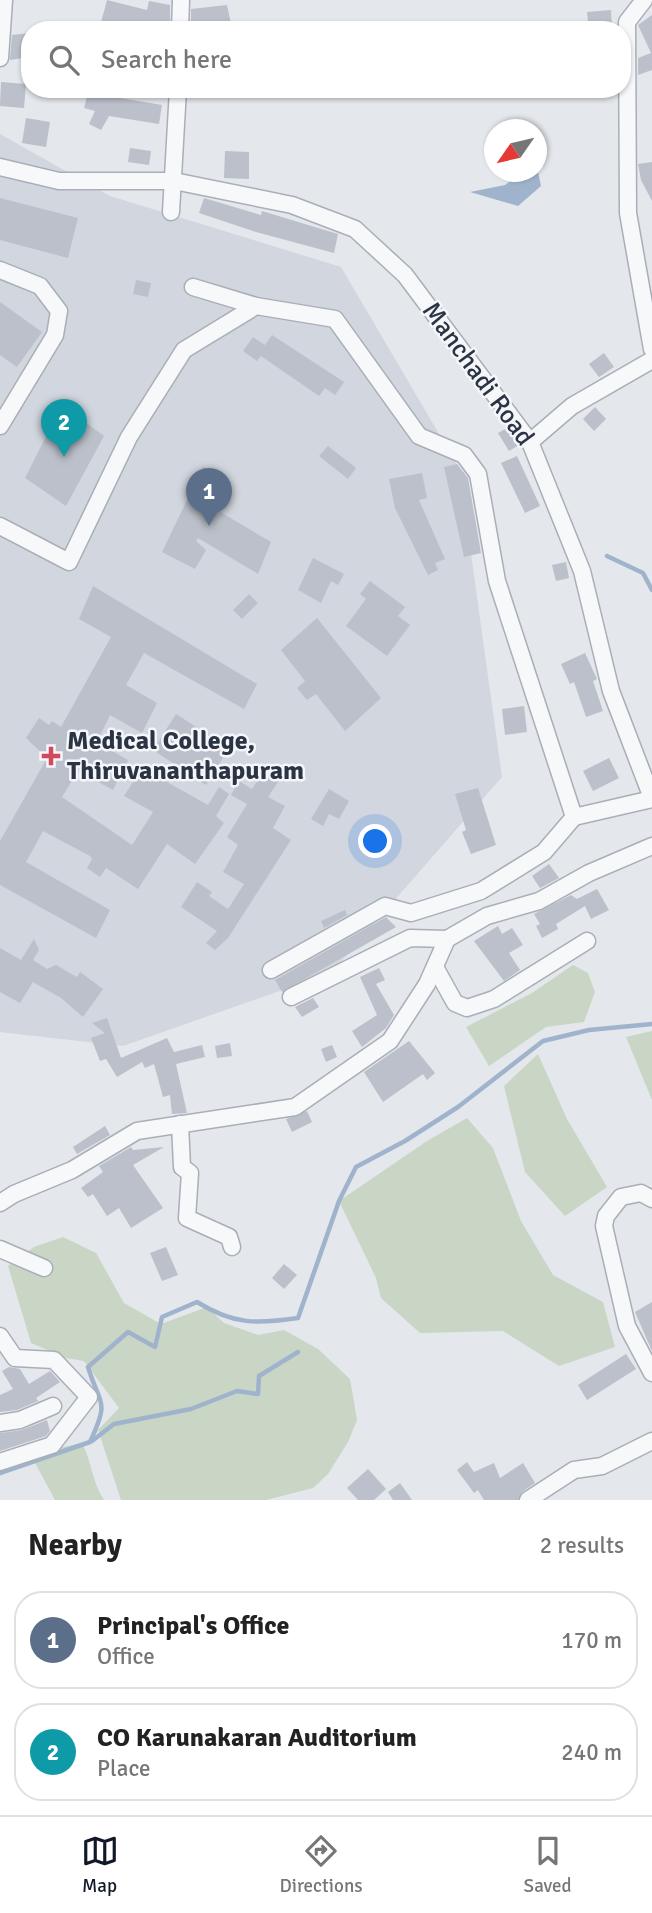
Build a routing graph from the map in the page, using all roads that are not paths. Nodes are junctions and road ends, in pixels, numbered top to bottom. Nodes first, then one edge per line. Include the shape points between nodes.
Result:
1 (4, 0) edge
2 (180, 0) edge
3 (644, 0) edge
4 (180, 21) edge
5 (628, 21) edge
6 (0, 58) edge
7 (178, 98) edge
8 (627, 98) edge
9 (0, 167) edge
10 (174, 181) junction
11 (171, 212) dead end
12 (0, 270) edge
13 (193, 287) dead end
14 (256, 306) junction
15 (652, 349) edge
16 (652, 360) edge
17 (0, 426) edge
18 (530, 442) junction
19 (0, 526) edge
20 (652, 799) edge
21 (574, 817) junction
22 (652, 846) edge
23 (447, 939) junction
24 (587, 941) dead end
25 (435, 967) junction
26 (271, 970) dead end
27 (291, 997) dead end
28 (180, 1124) junction
29 (652, 1199) edge
30 (0, 1203) edge
31 (232, 1247) dead end
32 (0, 1249) edge
33 (44, 1268) dead end
34 (0, 1336) edge
35 (652, 1373) edge
36 (53, 1406) dead end
37 (0, 1423) edge
38 (652, 1441) edge
39 (0, 1462) edge
40 (528, 1500) edge

1 - 6 street
2 - 4 street
3 - 5 street
7 - 10 street
8 - 15 street via 628,213
9 - 10 street, Manchadi Road via 59,181
10 - 11 street
10 - 18 street, Manchadi Road via 292,205 355,229 404,275
12 - 17 street via 40,286 59,311 55,335
13 - 14 street
14 - 19 street via 184,350 129,437 69,562
14 - 21 street via 335,318 419,436 464,455 478,474 496,581
16 - 18 street via 572,406
18 - 20 street, Manchadi Road via 582,571 611,691
20 - 21 street
21 - 26 street via 544,852 481,891 411,913 385,906
22 - 23 street via 539,901 487,916
23 - 25 street
23 - 27 street via 410,938
24 - 25 street via 494,999 467,1008 455,1003
25 - 28 street via 390,1041 295,1107
28 - 30 street via 137,1131 72,1170
28 - 31 street via 182,1167 190,1173 187,1219 229,1237
29 - 35 street via 641,1193 621,1197 604,1226 627,1326
32 - 33 street
34 - 39 street via 15,1358 54,1360 89,1397 52,1445
36 - 37 street
38 - 40 street via 602,1466 574,1470

